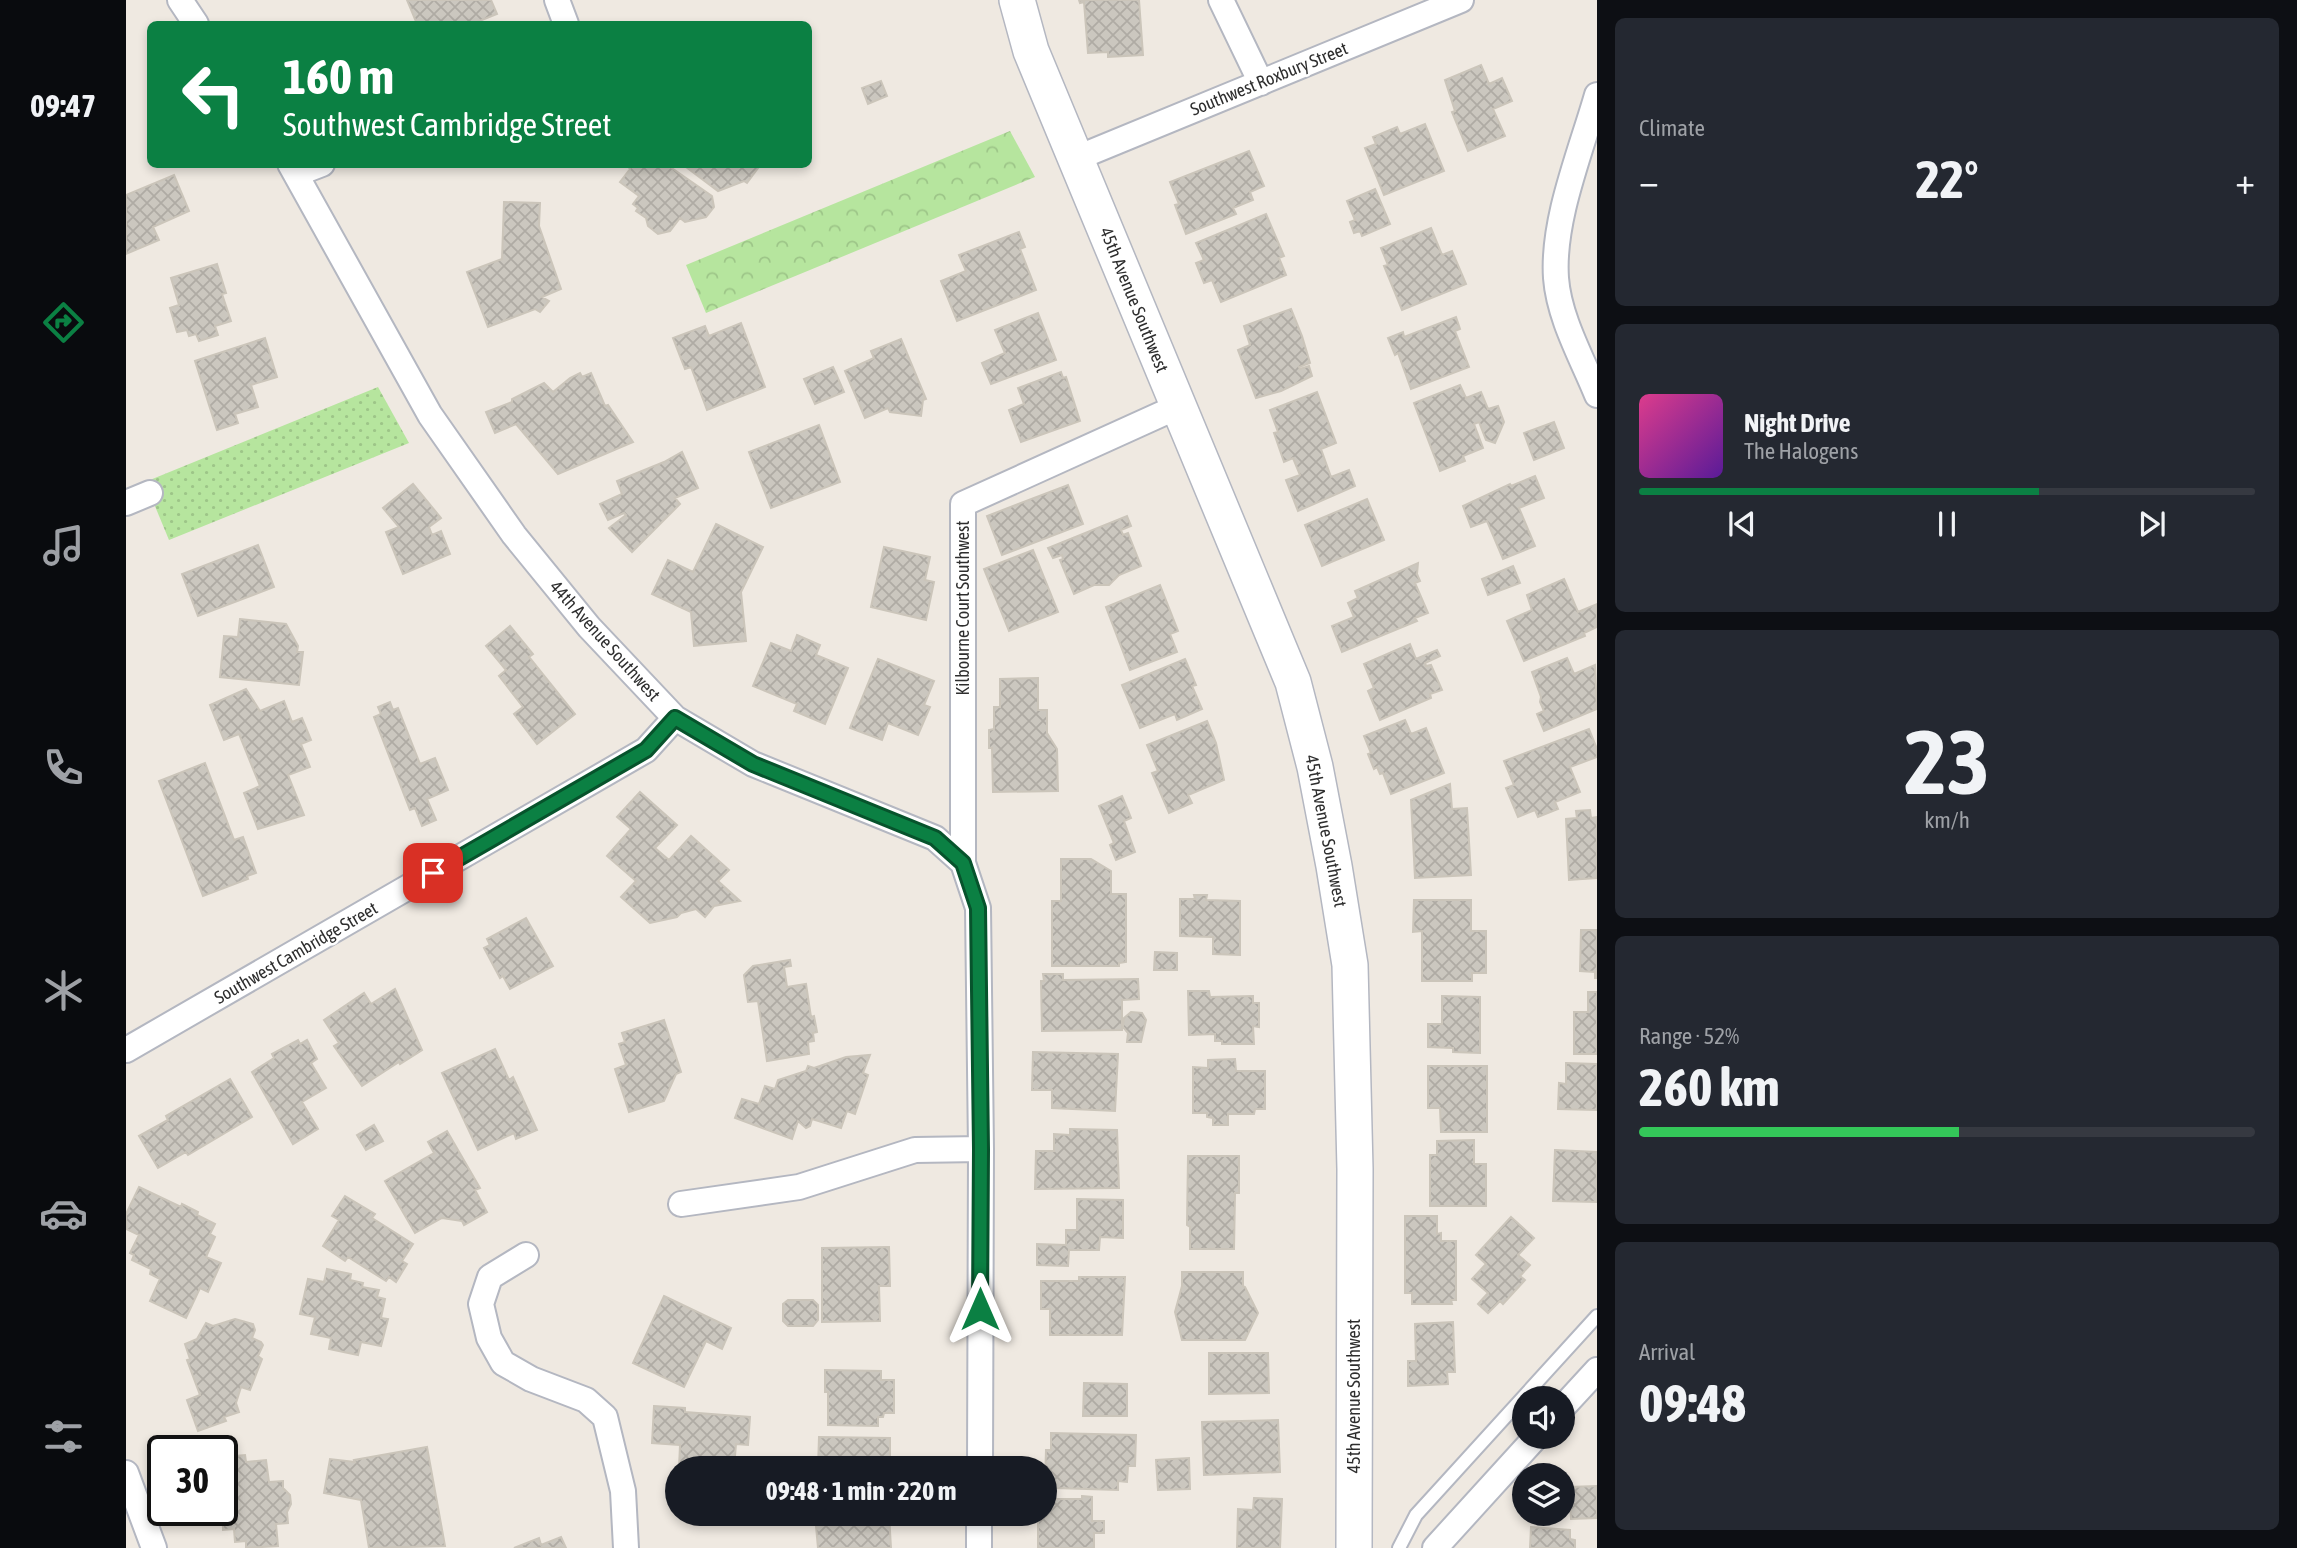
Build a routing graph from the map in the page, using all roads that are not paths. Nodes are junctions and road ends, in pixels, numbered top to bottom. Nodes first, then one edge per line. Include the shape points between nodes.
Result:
1 (180, 0) edge
2 (557, 0) edge
3 (1017, 0) edge
4 (1221, 0) edge
5 (1461, 0) edge
6 (194, 21) edge
7 (565, 21) edge
8 (1261, 83) junction
9 (1597, 95) edge
10 (1077, 158) junction
11 (293, 169) edge
12 (1597, 395) edge
13 (1177, 407) junction
14 (150, 493) dead end
15 (126, 503) edge
16 (675, 718) junction
17 (963, 863) junction
18 (126, 1051) edge
19 (981, 1149) junction
20 (681, 1204) dead end
21 (526, 1255) dead end
22 (1597, 1316) edge
23 (1597, 1370) edge
24 (1575, 1394) edge
25 (1525, 1449) edge
26 (980, 1456) edge
27 (126, 1473) edge
28 (979, 1526) edge
29 (154, 1548) edge
30 (626, 1548) edge
31 (979, 1548) edge
32 (1354, 1548) edge
33 (1399, 1548) edge
34 (1435, 1548) edge

1 - 6 street
2 - 7 street
3 - 10 street, 45th Avenue Southwest via 1031,51
4 - 8 street
5 - 8 street, Southwest Roxbury Street
8 - 10 street, Southwest Roxbury Street
9 - 12 street via 1556,244 1556,281
10 - 13 street, 45th Avenue Southwest
11 - 16 street, 44th Avenue Southwest via 430,415 506,524 589,627
13 - 17 street, Kilbourne Court Southwest via 963,504
13 - 32 street, 45th Avenue Southwest via 1293,682 1315,767 1350,965 1355,1156
14 - 15 street
16 - 17 street, 44th Avenue Southwest via 753,764 935,838
16 - 18 street, Southwest Cambridge Street via 646,750
17 - 19 street, 44th Avenue Southwest via 978,908
19 - 20 street via 915,1150 799,1188
19 - 26 street, 44th Avenue Southwest
21 - 30 street via 490,1277 481,1304 489,1338 503,1363 586,1400 605,1417 623,1491
22 - 33 lane via 1416,1515
23 - 24 street
25 - 34 street
27 - 29 street
28 - 31 street

